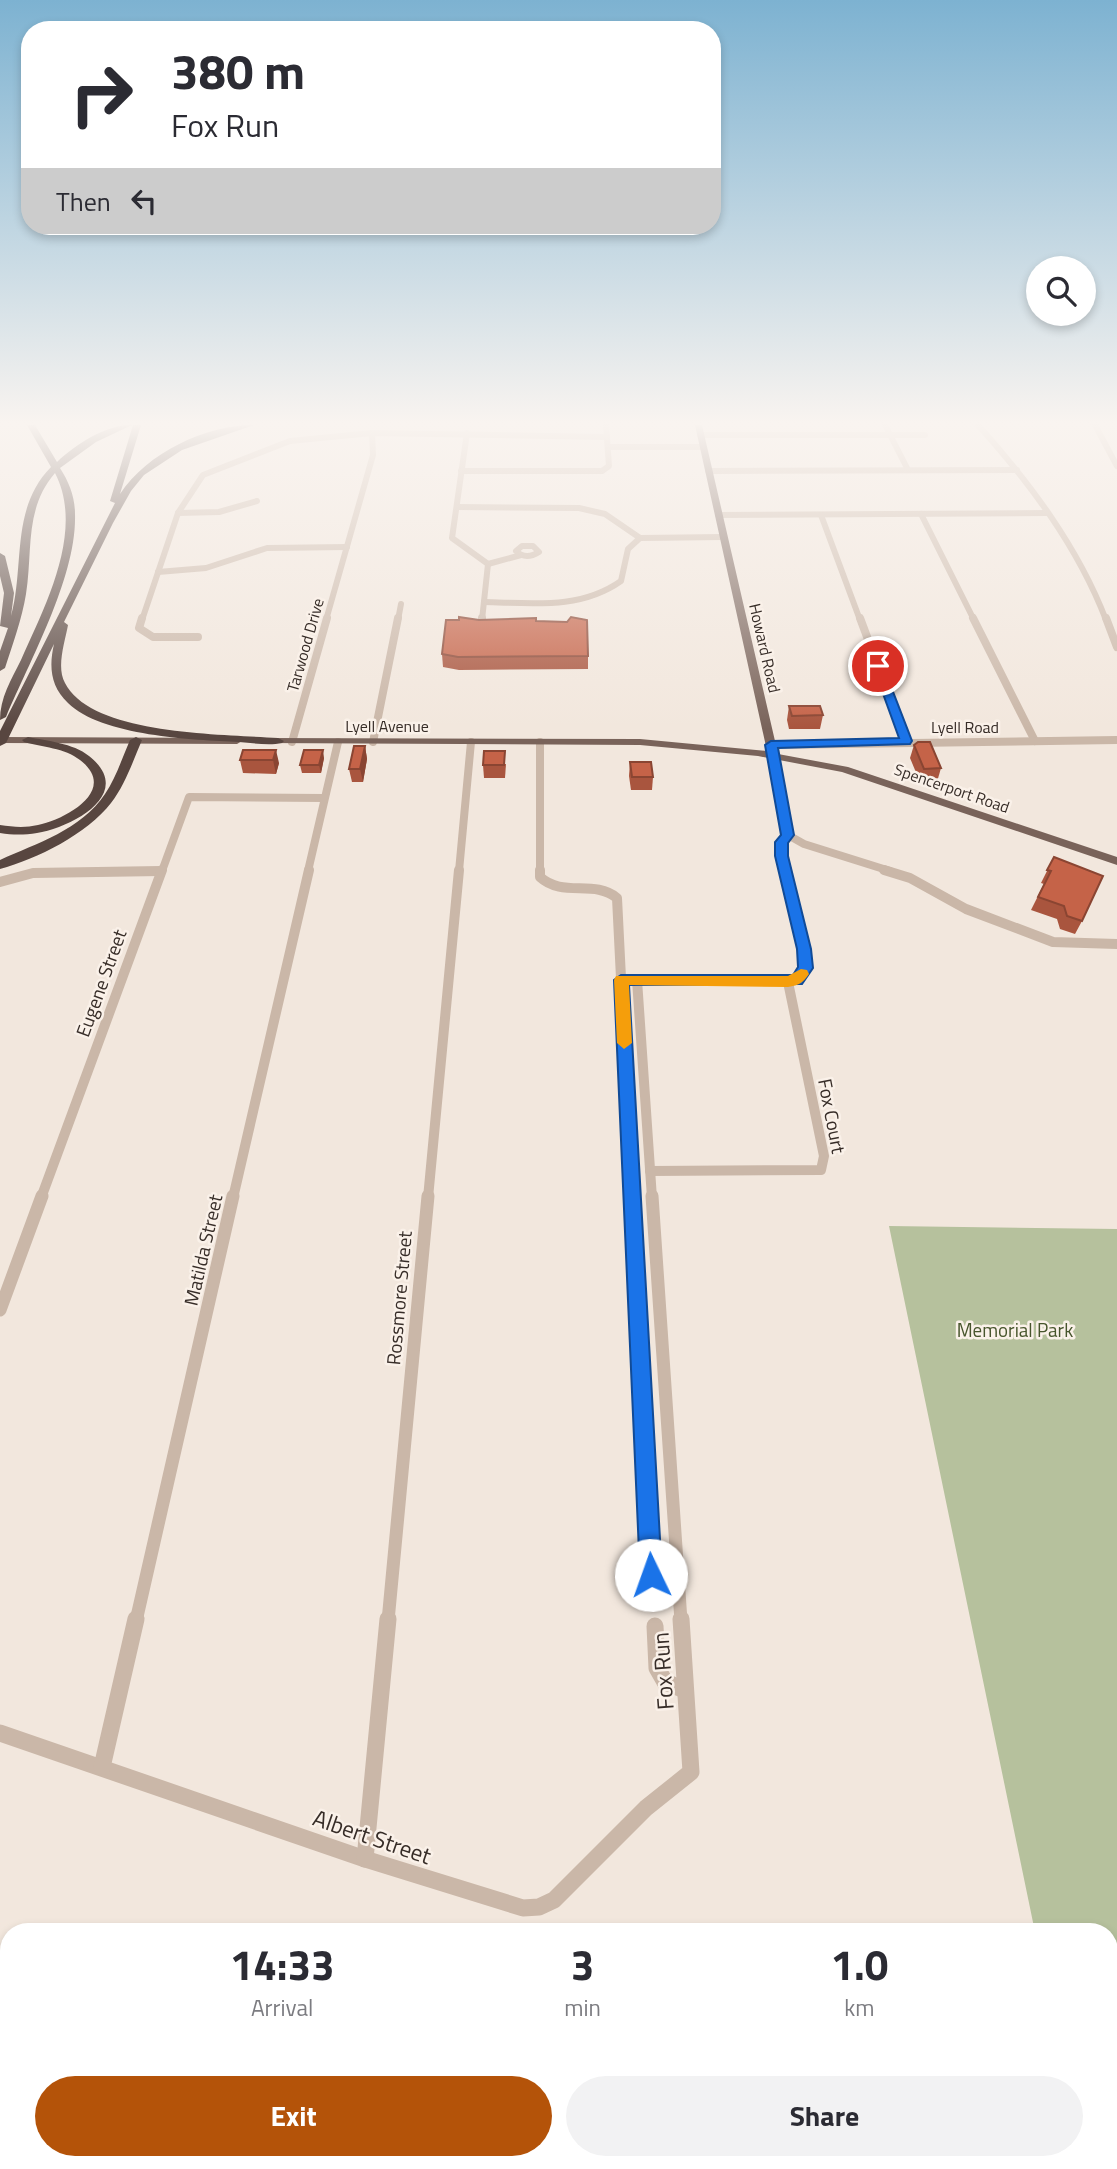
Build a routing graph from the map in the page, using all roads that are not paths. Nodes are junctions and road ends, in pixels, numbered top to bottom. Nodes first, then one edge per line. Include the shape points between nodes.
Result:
1 (27, 526) edge
2 (69, 526) edge
3 (106, 526) edge
4 (174, 526) edge
5 (353, 526) edge
6 (455, 526) edge
7 (624, 526) edge
8 (721, 526) edge
9 (825, 526) edge
10 (927, 526) edge
11 (1055, 526) edge
12 (723, 537) junction
13 (640, 538) junction
14 (347, 547) junction
15 (522, 555) dead end
16 (0, 558) edge
17 (488, 564) junction
18 (158, 572) junction
19 (484, 602) junction
20 (401, 604) dead end
21 (65, 609) junction
22 (482, 623) edge
23 (198, 637) dead end
24 (1117, 647) edge
25 (0, 667) edge
26 (0, 717) edge
27 (768, 731) junction
28 (28, 740) junction
29 (135, 740) junction
30 (1117, 740) edge
31 (278, 741) junction
32 (292, 741) junction
33 (338, 741) junction
34 (373, 741) junction
35 (471, 741) junction
36 (906, 741) junction
37 (1035, 741) junction
38 (0, 742) edge
39 (540, 742) junction
40 (813, 742) junction
41 (772, 750) junction
42 (324, 798) junction
43 (0, 829) edge
44 (788, 835) junction
45 (1117, 861) edge
46 (0, 866) edge
47 (160, 871) junction
48 (0, 881) edge
49 (1117, 944) edge
50 (621, 980) junction
51 (637, 981) junction
52 (788, 982) junction
53 (650, 1171) junction
54 (0, 1310) edge
55 (653, 1602) dead end
56 (654, 1626) dead end
57 (685, 1690) junction
58 (0, 1733) edge
59 (102, 1767) junction
60 (691, 1772) joint
61 (365, 1859) junction

1 - 25 highway via 20,599
2 - 26 highway via 52,598
3 - 21 highway
4 - 18 street
5 - 14 street, Tarwood Drive
6 - 17 street via 454,542
7 - 13 street
8 - 12 main road, Howard Road
9 - 36 street
10 - 37 street
11 - 24 street via 1091,581
12 - 13 street
12 - 27 main road, Howard Road
13 - 19 street via 628,548 621,581 603,593 569,601
14 - 18 street via 267,548 206,568
14 - 32 street, Tarwood Drive
15 - 17 street
16 - 25 highway via 9,593
17 - 19 street
18 - 23 street via 139,628 153,637
19 - 22 street
20 - 34 street
21 - 31 highway via 58,681 67,697 84,711 108,722 144,729
21 - 38 highway
27 - 40 street, Lyell Road via 789,740
27 - 41 main road, Howard Road
28 - 29 main road, Lyell Avenue
28 - 38 main road, Lyell Avenue
28 - 43 highway via 86,759 97,773 99,789 89,806 65,822 23,833
29 - 31 main road, Lyell Avenue
29 - 46 highway via 114,788 92,817
30 - 37 street, Lyell Road
31 - 32 main road, Lyell Avenue
32 - 33 main road, Lyell Avenue
33 - 34 main road, Lyell Avenue
33 - 42 street, Matilda Street
34 - 35 main road, Lyell Avenue
35 - 39 main road, Lyell Avenue
35 - 61 street, Rossmore Street
36 - 37 street, Lyell Road
36 - 40 street, Lyell Road
39 - 41 main road, Lyell Avenue
39 - 50 street via 540,877 557,889 606,890 617,898
40 - 41 street, Lyell Road
41 - 44 street
41 - 45 main road, Spencerport Road via 880,780
42 - 47 street, Eugene Street via 189,797
42 - 59 street, Matilda Street
44 - 49 street via 804,845 910,878 966,909 1036,936 1065,944
44 - 52 street via 780,848 806,968 797,980
47 - 48 street via 33,873
47 - 54 street, Eugene Street
50 - 51 street
50 - 55 street
51 - 52 street
51 - 53 street, Fox Run
52 - 53 street, Fox Court via 824,1156 821,1170
53 - 57 street, Fox Run
56 - 57 street via 657,1668 665,1682
57 - 60 street, Fox Run
58 - 59 street, Albert Street
59 - 61 street, Albert Street
60 - 61 street, Albert Street via 646,1808 569,1888 539,1907 505,1905

